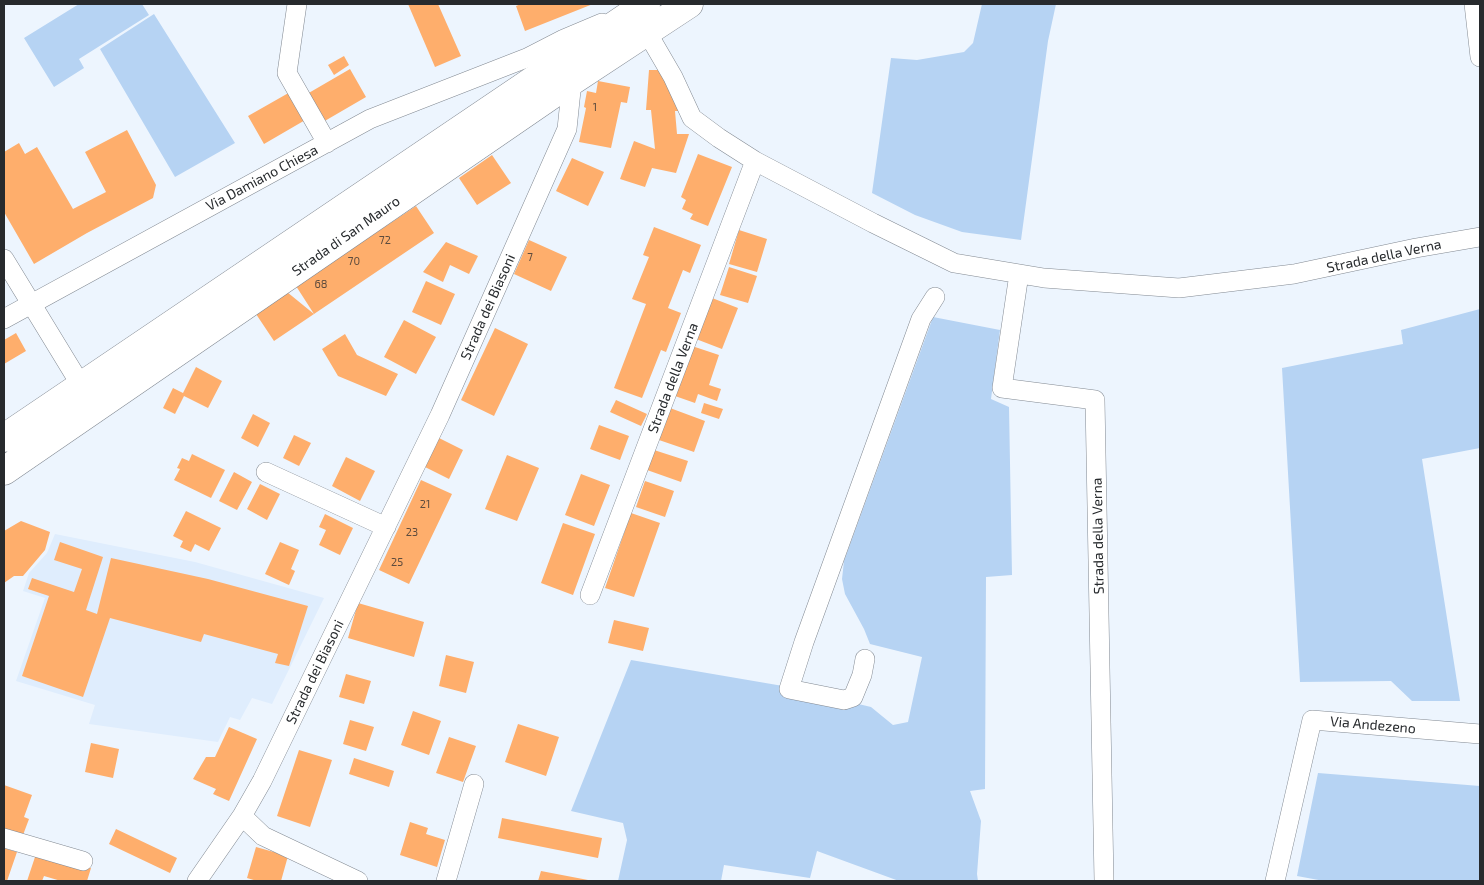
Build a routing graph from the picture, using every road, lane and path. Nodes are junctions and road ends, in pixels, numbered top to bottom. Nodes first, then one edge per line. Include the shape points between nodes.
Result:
1 (297, 4) edge
2 (690, 4) edge
3 (1474, 4) edge
4 (642, 16) edge
5 (1480, 57) edge
6 (550, 69) junction
7 (327, 143) junction
8 (755, 161) junction
9 (1480, 237) edge
10 (4, 259) edge
11 (1019, 274) junction
12 (935, 296) dead end
13 (30, 304) junction
14 (4, 319) edge
15 (81, 385) junction
16 (96, 409) junction
17 (4, 438) edge
18 (4, 471) edge
19 (266, 472) dead end
20 (386, 527) junction
21 (590, 595) dead end
22 (864, 660) dead end
23 (1480, 734) edge
24 (474, 784) dead end
25 (242, 816) junction
26 (4, 838) edge
27 (83, 861) dead end
28 (197, 881) edge
29 (358, 881) edge
30 (446, 881) edge
31 (1104, 881) edge
32 (1275, 881) edge

1 - 7 street via 287,73
2 - 4 main road, Strada di San Mauro
3 - 5 street
4 - 6 main road, Strada di San Mauro
4 - 8 street, Strada della Verna via 692,118
6 - 7 street, Via Damiano Chiesa via 370,119
6 - 15 main road, Strada di San Mauro
6 - 16 main road, Strada di San Mauro
6 - 20 street, Strada dei Biasoni via 567,129 440,415
7 - 13 street, Via Damiano Chiesa
8 - 11 street, Strada della Verna via 954,263
8 - 21 street, Strada della Verna
9 - 11 street, Strada della Verna via 1294,274 1179,288
10 - 13 street
11 - 31 street, Strada della Verna via 1002,388 1095,400
12 - 22 street via 920,320 789,689 844,700 853,697
13 - 14 street, Via Damiano Chiesa
13 - 15 street
15 - 16 street
15 - 17 main road, Strada di San Mauro
16 - 18 main road, Strada di San Mauro
19 - 20 street
20 - 25 street, Strada dei Biasoni
23 - 32 street, Via Andezeno via 1312,720
24 - 30 street
25 - 28 street, Strada dei Biasoni
25 - 29 street via 263,836
26 - 27 street

